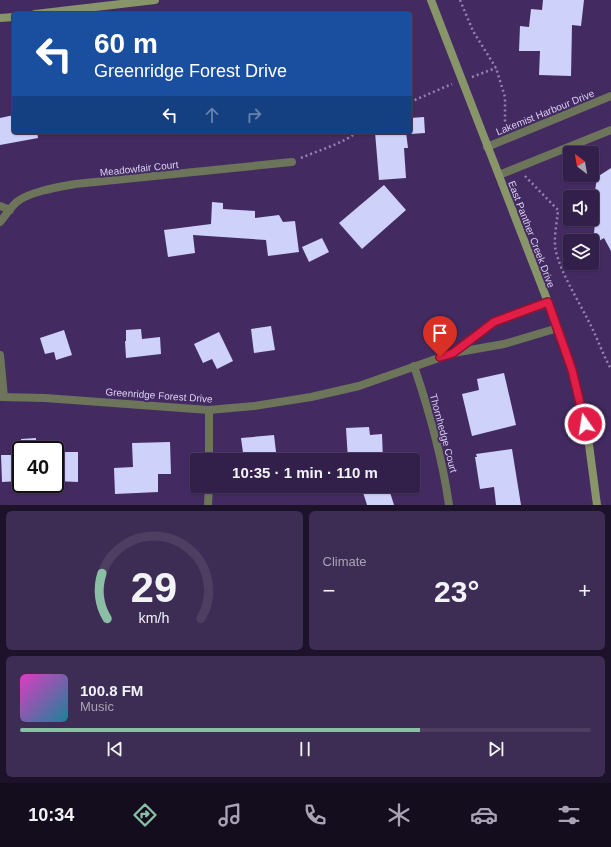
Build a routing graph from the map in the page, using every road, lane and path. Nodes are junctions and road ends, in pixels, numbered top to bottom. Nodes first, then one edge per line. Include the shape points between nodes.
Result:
1 (155, 0) edge
2 (431, 0) edge
3 (52, 12) edge
4 (12, 17) edge
5 (0, 18) edge
6 (611, 96) edge
7 (611, 130) edge
8 (354, 134) edge
9 (488, 147) junction
10 (292, 162) joint
11 (499, 175) junction
12 (0, 206) edge
13 (10, 210) junction
14 (0, 222) edge
15 (556, 251) dead end
16 (548, 302) junction
17 (558, 328) junction
18 (453, 353) junction
19 (0, 355) edge
20 (414, 366) junction
21 (611, 369) edge
22 (2, 397) edge
23 (209, 410) junction
24 (209, 453) edge
25 (209, 493) edge
26 (208, 505) edge
27 (449, 505) edge
28 (597, 505) edge

1 - 3 street
2 - 9 street, East Panther Creek Drive
4 - 5 street
6 - 9 street, Lakemist Harbour Drive
7 - 11 street
8 - 10 path
9 - 11 street, East Panther Creek Drive
10 - 13 street, Meadowfair Court via 69,186 34,193 18,200
11 - 16 street, East Panther Creek Drive
12 - 13 street
13 - 14 street, Meadowfair Court
15 - 21 path
16 - 17 street, East Panther Creek Drive
16 - 18 street, Greenridge Forest Drive via 494,322
17 - 18 street, Greenridge Forest Drive via 504,344
17 - 28 street, East Panther Creek Drive via 572,370 588,437
18 - 20 street, Greenridge Forest Drive
19 - 22 street
20 - 23 street, Greenridge Forest Drive via 359,386 310,397
20 - 27 street, Thornhedge Court via 444,468
22 - 23 street, Greenridge Forest Drive
23 - 24 street
25 - 26 street

